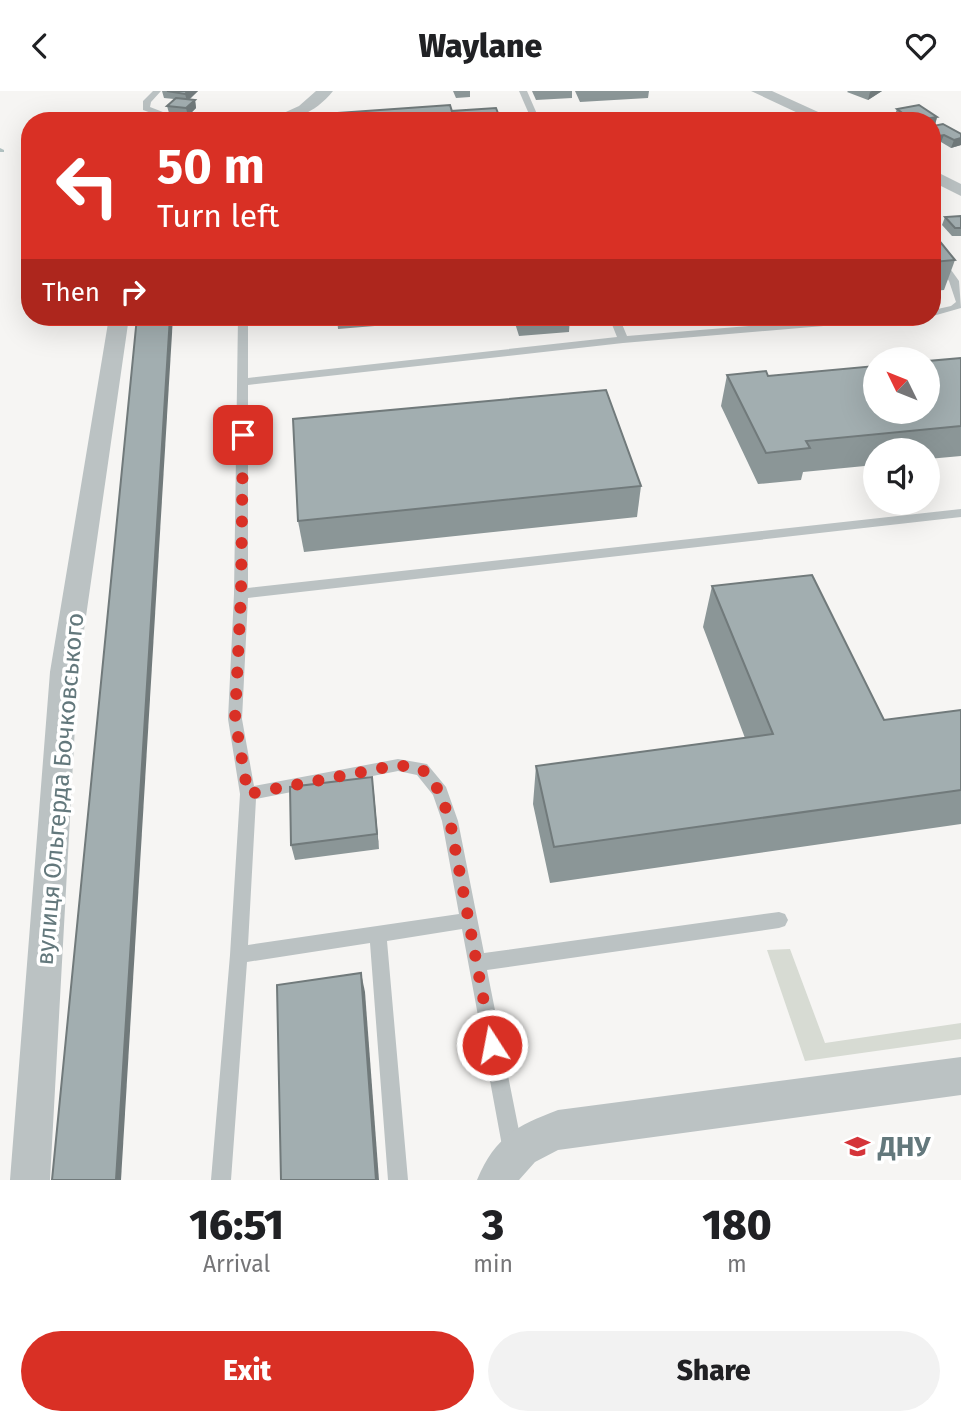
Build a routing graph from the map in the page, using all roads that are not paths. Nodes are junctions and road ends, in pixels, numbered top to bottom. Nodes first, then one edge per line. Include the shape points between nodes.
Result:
1 (157, 91) edge
2 (326, 91) edge
3 (523, 91) edge
4 (760, 91) edge
5 (155, 112) edge
6 (297, 112) edge
7 (532, 112) edge
8 (809, 112) edge
9 (941, 180) edge
10 (961, 191) edge
11 (941, 262) edge
12 (961, 302) edge
13 (941, 311) edge
14 (118, 326) edge
15 (243, 326) edge
16 (617, 326) edge
17 (792, 326) edge
18 (623, 341) junction
19 (243, 382) junction
20 (961, 513) edge
21 (241, 594) junction
22 (248, 794) junction
23 (468, 920) junction
24 (779, 920) dead end
25 (378, 933) junction
26 (240, 955) junction
27 (476, 963) junction
28 (961, 1076) edge
29 (503, 1170) edge
30 (30, 1180) edge
31 (221, 1180) edge
32 (398, 1180) edge

1 - 5 lane via 146,109
2 - 6 street
3 - 7 lane
4 - 8 street
9 - 10 street
11 - 12 lane
12 - 13 lane
14 - 30 street, вулиця Ольгерда Бочковського via 64,672
15 - 19 lane
16 - 18 lane
17 - 18 lane
18 - 19 lane
19 - 21 lane
20 - 21 lane
21 - 22 lane via 235,719
22 - 23 lane via 398,765 422,769 440,792 450,821
22 - 26 lane
23 - 25 lane
23 - 27 lane
24 - 27 lane
25 - 26 lane
25 - 32 lane
26 - 31 lane
27 - 29 lane
28 - 29 street via 558,1130 534,1138

